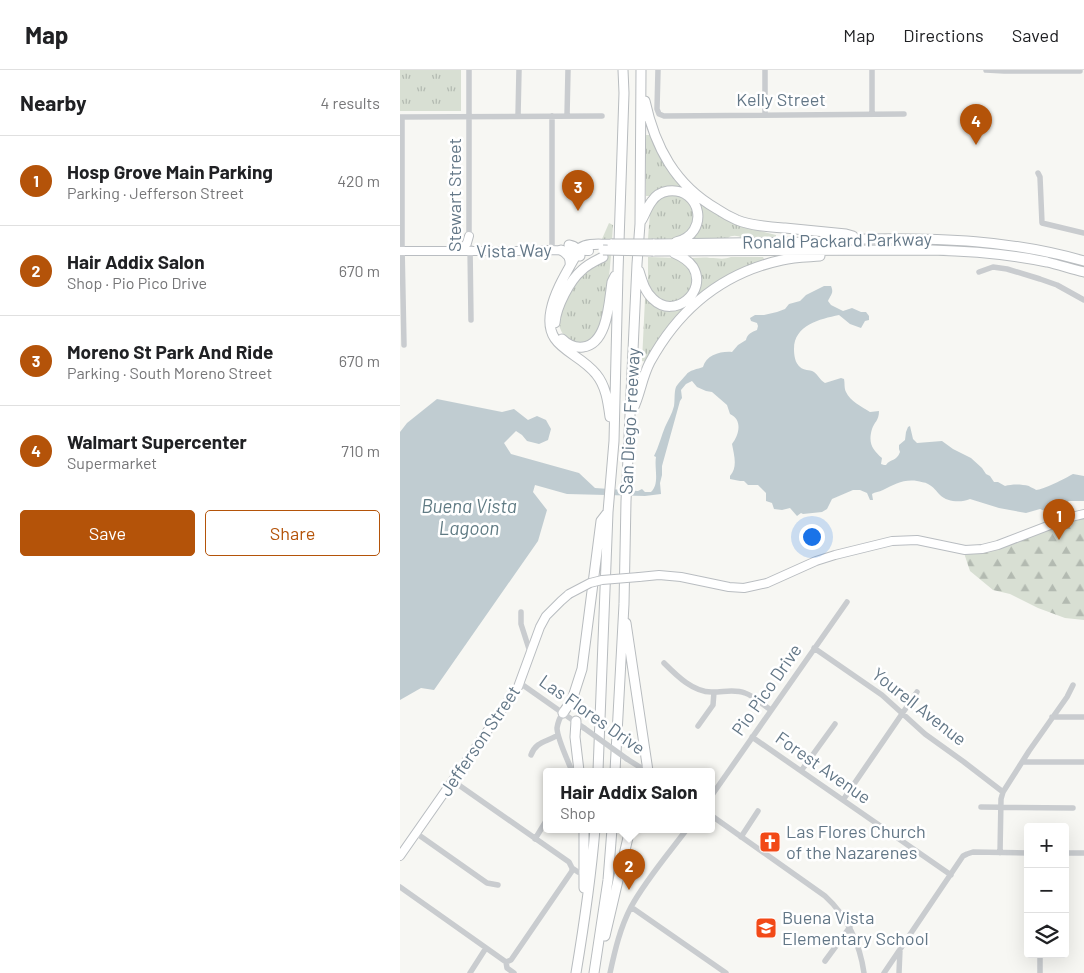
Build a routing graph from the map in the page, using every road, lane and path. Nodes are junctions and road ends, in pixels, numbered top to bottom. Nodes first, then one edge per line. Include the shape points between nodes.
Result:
1 (469, 70) edge
2 (519, 70) edge
3 (568, 70) edge
4 (618, 70) edge
5 (624, 70) edge
6 (641, 70) edge
7 (658, 70) edge
8 (765, 70) edge
9 (872, 70) edge
10 (986, 70) edge
11 (1004, 71) edge
12 (1080, 71) edge
13 (641, 84) junction
14 (624, 93) junction
15 (872, 114) junction
16 (904, 114) dead end
17 (765, 115) junction
18 (518, 116) junction
19 (552, 116) junction
20 (567, 116) junction
21 (602, 116) dead end
22 (401, 117) edge
23 (470, 117) junction
24 (1038, 173) dead end
25 (640, 224) junction
26 (1084, 233) edge
27 (469, 236) joint
28 (864, 239) junction
29 (552, 245) junction
30 (565, 247) junction
31 (468, 248) junction
32 (589, 248) junction
33 (653, 248) junction
34 (670, 248) junction
35 (401, 249) edge
36 (525, 249) junction
37 (579, 250) junction
38 (858, 250) junction
39 (603, 251) junction
40 (627, 251) joint
41 (1084, 261) edge
42 (637, 264) junction
43 (570, 267) junction
44 (618, 272) junction
45 (979, 272) dead end
46 (1084, 272) edge
47 (567, 291) junction
48 (1084, 300) edge
49 (471, 320) dead end
50 (404, 345) dead end
51 (630, 414) junction
52 (614, 441) junction
53 (608, 512) junction
54 (1084, 514) edge
55 (846, 602) dead end
56 (624, 604) junction
57 (521, 612) dead end
58 (814, 648) junction
59 (530, 652) junction
60 (664, 663) dead end
61 (520, 683) junction
62 (1073, 685) dead end
63 (714, 692) junction
64 (917, 692) dead end
65 (771, 710) junction
66 (563, 713) junction
67 (903, 714) junction
68 (1052, 717) junction
69 (1084, 717) edge
70 (576, 721) junction
71 (835, 724) dead end
72 (698, 726) dead end
73 (558, 735) junction
74 (752, 737) junction
75 (531, 755) dead end
76 (1023, 762) junction
77 (1084, 762) edge
78 (571, 768) edge
79 (580, 768) edge
80 (598, 768) edge
81 (615, 768) edge
82 (642, 768) edge
83 (647, 768) edge
84 (802, 771) junction
85 (453, 781) junction
86 (715, 791) edge
87 (1002, 792) junction
88 (843, 800) junction
89 (980, 808) dead end
90 (1001, 808) junction
91 (1073, 808) dead end
92 (758, 811) dead end
93 (715, 818) edge
94 (543, 826) edge
95 (416, 833) junction
96 (584, 833) edge
97 (595, 833) edge
98 (612, 833) edge
99 (629, 833) edge
100 (684, 833) edge
101 (741, 837) junction
102 (535, 838) junction
103 (1000, 853) junction
104 (1024, 853) edge
105 (1069, 853) edge
106 (1084, 853) edge
107 (400, 856) edge
108 (572, 868) junction
109 (578, 872) dead end
110 (950, 875) junction
111 (498, 885) dead end
112 (400, 888) edge
113 (631, 907) junction
114 (584, 923) junction
115 (850, 926) junction
116 (486, 948) junction
117 (900, 948) junction
118 (1040, 958) edge
119 (825, 961) dead end
120 (596, 962) junction
121 (506, 968) edge
122 (724, 971) edge
123 (470, 973) edge
124 (514, 973) edge
125 (576, 973) edge
126 (594, 973) edge
127 (610, 973) edge
128 (864, 973) edge
129 (884, 973) edge
130 (899, 973) edge
131 (1040, 973) edge

1 - 23 street, Stewart Street
2 - 18 street
3 - 20 street
4 - 14 highway
5 - 14 highway, San Diego Freeway
6 - 13 highway, San Diego Freeway
7 - 17 street, Kelly Street via 659,114
8 - 17 street
9 - 15 street
10 - 11 street
11 - 12 street
13 - 25 highway, San Diego Freeway
13 - 28 highway via 657,141 674,172 698,198 744,222
14 - 44 highway, San Diego Freeway
15 - 16 street, Kelly Street
15 - 17 street, Kelly Street
18 - 19 street
18 - 23 street
19 - 20 street
19 - 29 street
20 - 21 street
22 - 23 street
22 - 35 street
23 - 27 street, Stewart Street
24 - 26 street via 1042,223
25 - 34 highway via 652,200 659,194 672,191 688,196 698,211 696,226 688,237
25 - 42 highway, San Diego Freeway
27 - 31 main road
28 - 34 highway, Ronald Packard Parkway
28 - 41 highway, Ronald Packard Parkway via 987,242
29 - 30 main road, Vista Way
29 - 36 main road, Vista Way
30 - 32 main road, Vista Way
30 - 36 main road, Vista Way
30 - 37 highway
30 - 43 highway
31 - 35 main road, Vista Way
31 - 36 main road, Vista Way
31 - 49 street, Stewart Street
32 - 37 highway via 582,246
32 - 39 highway, Vista Way
33 - 34 highway, Ronald Packard Parkway
33 - 39 highway, Ronald Packard Parkway, bridge
33 - 40 highway, Ronald Packard Parkway, bridge
34 - 38 highway, Ronald Packard Parkway
34 - 42 highway via 689,262 696,274 693,293 680,305 667,306 655,301 644,286
35 - 50 street
37 - 43 highway
37 - 47 highway via 580,259 568,281
38 - 46 highway, Ronald Packard Parkway via 965,251 1048,262
38 - 51 highway via 782,260 738,274 713,289 688,309 661,343 649,364
39 - 40 highway, Vista Way, bridge
39 - 47 highway via 575,277
42 - 51 highway, San Diego Freeway
43 - 52 highway via 553,302 550,329 556,340 586,364 602,382
44 - 47 highway via 612,282 605,326 601,336 589,346 577,347 566,343 556,329 556,313
44 - 52 highway, San Diego Freeway
45 - 48 street via 994,267 1007,269 1048,282
51 - 56 highway, San Diego Freeway
52 - 53 highway, San Diego Freeway
53 - 66 highway via 601,521 582,669 572,700
53 - 80 highway, San Diego Freeway
54 - 59 main road, Jefferson Street, bridge via 982,549 965,550 917,540 892,542 835,555 767,583 744,588 659,575 602,580 590,583 561,601 546,616
55 - 58 street, Pio Pico Drive
56 - 81 highway, San Diego Freeway
56 - 83 highway
57 - 59 street via 521,624
58 - 65 street, Pio Pico Drive
58 - 67 street, Yourell Avenue via 882,695
59 - 61 main road, Jefferson Street
60 - 63 street via 697,689
61 - 66 street, Las Flores Drive
61 - 85 main road, Jefferson Street
62 - 68 street
63 - 65 street via 746,693
63 - 72 street via 713,705
64 - 67 street
65 - 74 street, Pio Pico Drive
66 - 70 street, Las Flores Drive
66 - 73 street via 557,728
67 - 87 street, Yourell Avenue
67 - 88 street
68 - 69 street
68 - 76 street
70 - 79 highway
70 - 82 street, Las Flores Drive, bridge
71 - 84 street
73 - 75 street via 538,744
73 - 78 street
74 - 84 street, Forest Avenue
74 - 86 street, Pio Pico Drive
76 - 77 street
76 - 87 street
84 - 88 street, Forest Avenue
85 - 95 main road, Jefferson Street
85 - 102 street
87 - 90 street
88 - 110 street, Forest Avenue
89 - 90 street
90 - 91 street
90 - 103 street
92 - 101 street
93 - 101 street
94 - 102 street
95 - 107 main road, Jefferson Street
95 - 111 street via 487,883
96 - 114 highway
97 - 114 highway
98 - 120 highway
99 - 120 highway
100 - 113 street
101 - 115 street via 825,896
102 - 108 street via 569,862
103 - 104 street
103 - 110 street via 967,854
105 - 106 street
108 - 109 street
108 - 121 street
110 - 117 street
112 - 116 street
113 - 122 street
113 - 127 street via 622,927
114 - 125 highway
115 - 119 street
115 - 128 street
116 - 121 street
116 - 123 street
117 - 129 street
117 - 130 street
118 - 131 street
120 - 126 highway
121 - 124 street

